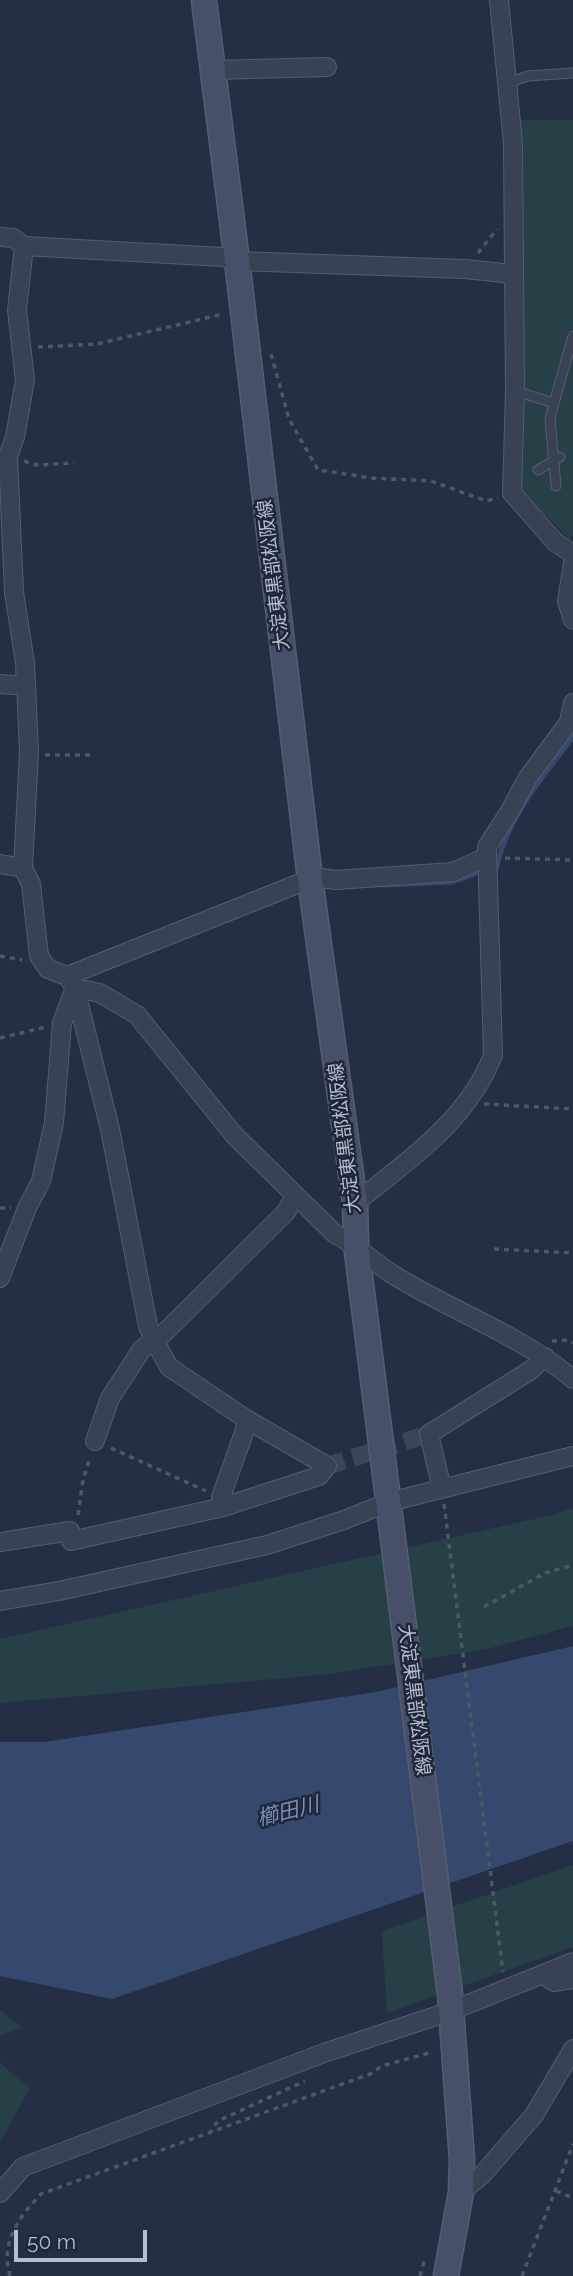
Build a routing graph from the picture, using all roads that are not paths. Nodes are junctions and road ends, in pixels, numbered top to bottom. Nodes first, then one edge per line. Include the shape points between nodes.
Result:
1 (204, 0) edge
2 (499, 0) edge
3 (327, 67) dead end
4 (213, 70) junction
5 (573, 73) edge
6 (508, 83) junction
7 (0, 237) edge
8 (23, 246) junction
9 (237, 261) junction
10 (513, 274) junction
11 (573, 336) edge
12 (515, 391) junction
13 (554, 402) junction
14 (4, 456) edge
15 (557, 458) junction
16 (538, 470) dead end
17 (556, 486) dead end
18 (573, 554) edge
19 (573, 563) edge
20 (573, 620) edge
21 (0, 684) edge
22 (25, 686) junction
23 (573, 703) edge
24 (486, 857) junction
25 (0, 864) edge
26 (23, 868) junction
27 (311, 886) junction
28 (71, 982) junction
29 (295, 1196) junction
30 (355, 1203) junction
31 (356, 1244) junction
32 (0, 1278) edge
33 (154, 1340) junction
34 (545, 1357) junction
35 (573, 1378) edge
36 (246, 1419) junction
37 (95, 1441) road end
38 (573, 1456) edge
39 (443, 1494) junction
40 (222, 1502) junction
41 (390, 1508) junction
42 (0, 1542) edge
43 (0, 1601) edge
44 (573, 1962) edge
45 (544, 1975) junction
46 (573, 1979) edge
47 (450, 2003) junction
48 (573, 2049) edge
49 (461, 2192) junction
50 (0, 2193) edge
51 (446, 2276) edge

1 - 4 main road, 大淀東黒部松阪線
2 - 6 street
3 - 4 street
4 - 9 main road, 大淀東黒部松阪線
5 - 6 lane via 528,76
6 - 10 street
7 - 8 street via 13,238
8 - 9 street
8 - 14 street via 17,310 25,380 15,437
9 - 10 street
9 - 27 main road, 大淀東黒部松阪線
10 - 12 street
11 - 13 lane
12 - 13 lane
12 - 18 street via 512,493 555,542
13 - 15 lane via 550,419
14 - 22 street
15 - 16 lane
15 - 17 lane
19 - 20 street via 567,601
21 - 22 street
22 - 26 street via 29,751
23 - 24 street via 569,722 527,779 487,846
24 - 27 street via 453,872 321,878
24 - 30 street via 493,1055 468,1103 410,1160
25 - 26 street
26 - 28 street via 31,884 39,956 48,970
27 - 28 street
27 - 30 main road, 大淀東黒部松阪線
28 - 29 street via 137,1015 235,1136
28 - 32 street via 62,1023 54,1123 41,1181
28 - 33 street via 110,1129
29 - 31 street via 335,1234
29 - 33 street via 286,1212
30 - 31 main road, 大淀東黒部松阪線
31 - 34 street via 391,1273
31 - 41 main road, 大淀東黒部松阪線
33 - 36 street via 169,1367
33 - 37 street via 142,1349 110,1398
34 - 35 street
34 - 39 street via 429,1434
36 - 40 street
36 - 40 street via 327,1466 319,1476
38 - 39 street
39 - 41 street
40 - 42 street via 71,1541 70,1531
41 - 43 street via 267,1545
41 - 47 main road, 大淀東黒部松阪線
44 - 45 street
45 - 46 street via 554,1982
45 - 47 street
47 - 49 main road, 大淀東黒部松阪線
47 - 50 street via 23,2167
48 - 49 street via 534,2115 482,2175
49 - 51 main road, 大淀東黒部松阪線

